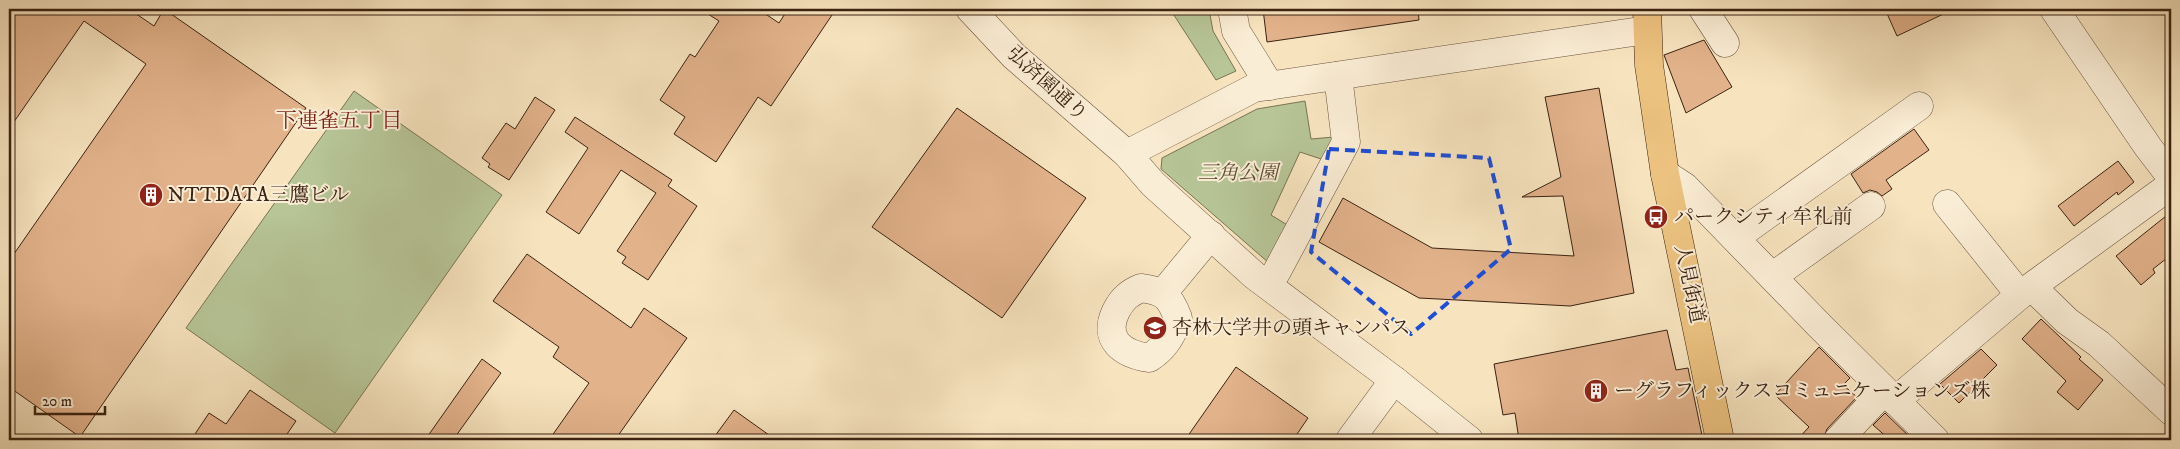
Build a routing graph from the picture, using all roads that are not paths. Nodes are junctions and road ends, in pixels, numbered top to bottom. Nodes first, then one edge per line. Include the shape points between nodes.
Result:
1 (970, 9) edge
2 (1232, 9) edge
3 (1702, 9) edge
4 (2054, 9) edge
5 (1647, 19) edge
6 (1725, 43) dead end
7 (1338, 76) junction
8 (1270, 86) junction
9 (1918, 106) dead end
10 (1127, 154) junction
11 (1665, 174) junction
12 (2171, 177) edge
13 (2171, 185) edge
14 (1947, 204) dead end
15 (1871, 206) dead end
16 (1210, 235) junction
17 (1736, 237) junction
18 (1276, 272) dead end
19 (1773, 276) junction
20 (2026, 291) junction
21 (1164, 293) dead end
22 (1394, 380) junction
23 (1890, 396) junction
24 (2171, 411) edge
25 (1350, 440) edge
26 (1469, 440) edge
27 (1720, 440) edge
28 (1838, 440) edge
29 (1934, 440) edge

1 - 10 street, 弘済園通り via 1014,56
2 - 8 street via 1236,31
3 - 6 street
4 - 12 street
5 - 7 street
5 - 11 main road, 人見街道 via 1649,65
7 - 8 street
7 - 18 street via 1346,142
8 - 10 street via 1254,88
9 - 17 street
10 - 16 street, 弘済園通り via 1153,184
11 - 17 street via 1685,187
11 - 27 main road, 人見街道
13 - 20 street
14 - 20 street
15 - 19 street
16 - 21 street
16 - 22 street via 1255,276
17 - 19 street
19 - 23 street
20 - 23 street
20 - 24 street via 2099,344
22 - 25 street
22 - 26 street
23 - 28 street
23 - 29 street

